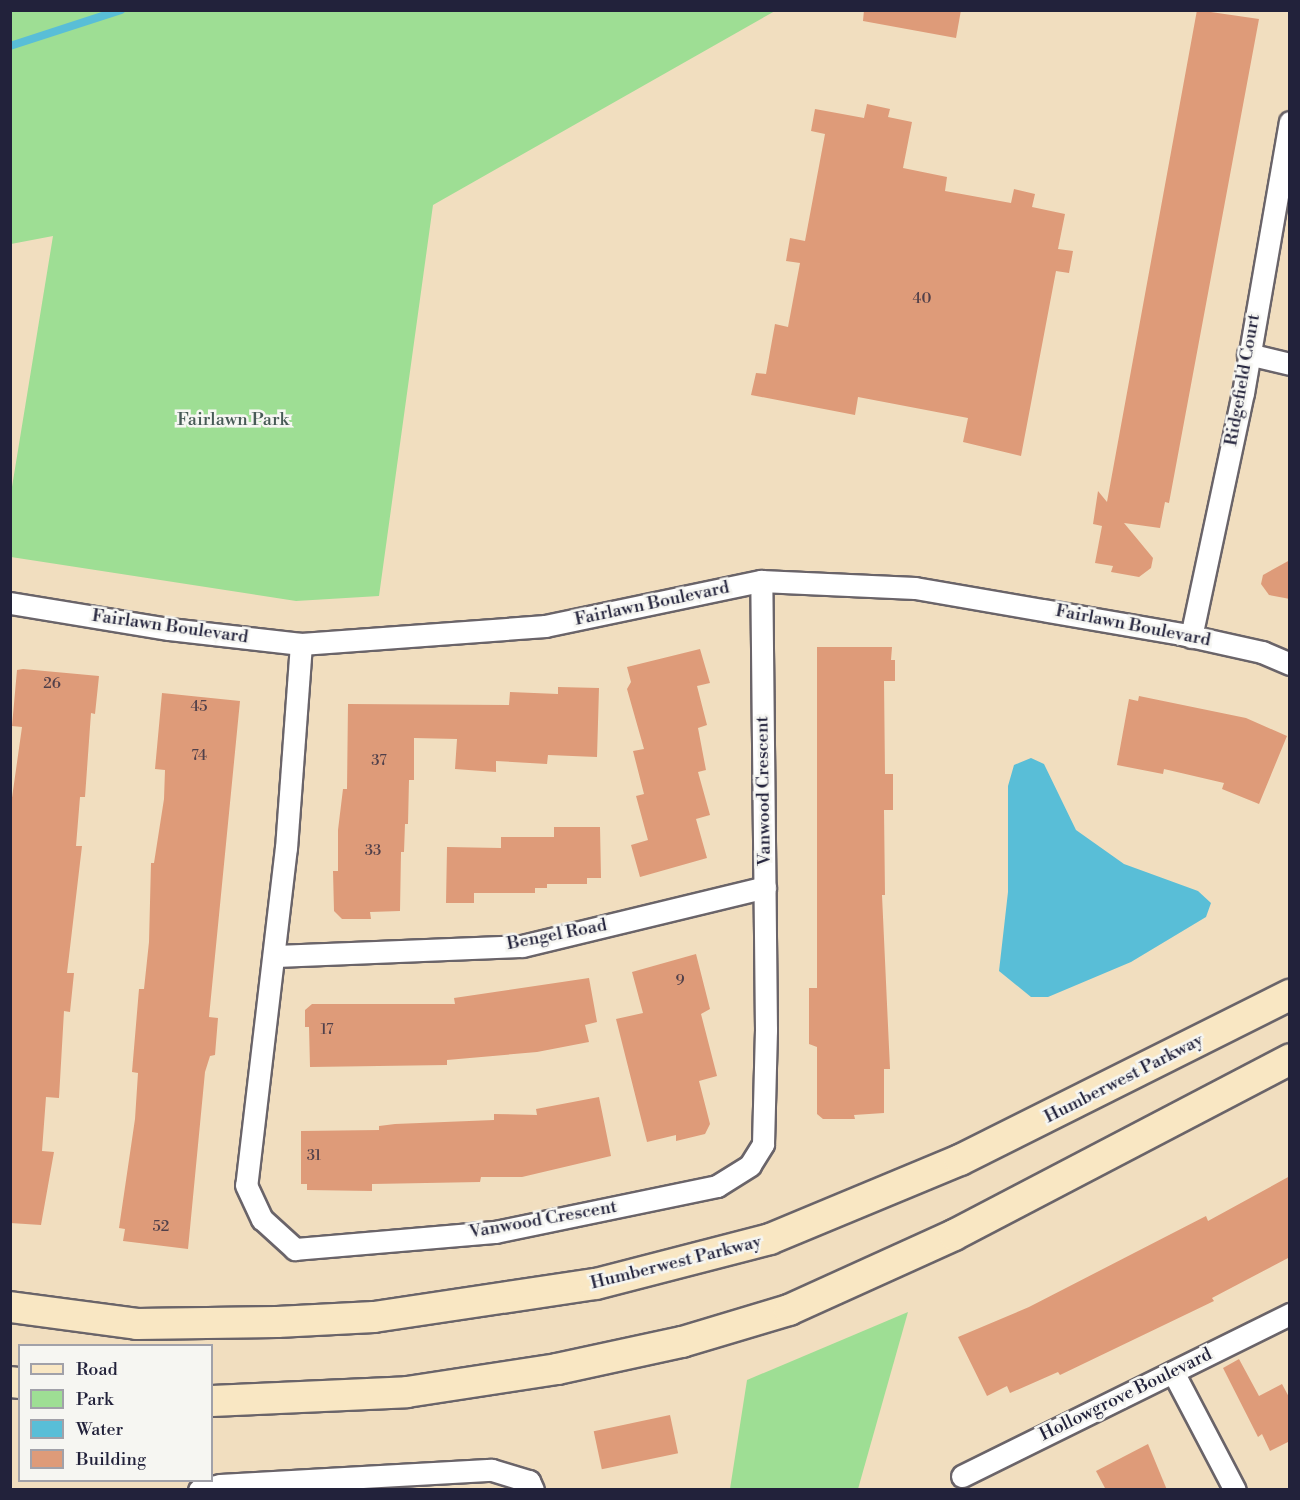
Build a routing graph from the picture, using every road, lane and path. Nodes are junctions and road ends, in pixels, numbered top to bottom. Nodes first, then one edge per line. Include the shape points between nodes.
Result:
1 (1290, 122) edge
2 (1248, 354) junction
3 (1290, 364) edge
4 (761, 581) junction
5 (10, 603) edge
6 (1191, 637) junction
7 (301, 644) junction
8 (1290, 664) edge
9 (765, 887) junction
10 (274, 956) junction
11 (1290, 995) edge
12 (1290, 1059) edge
13 (10, 1307) edge
14 (1290, 1314) edge
15 (1173, 1372) junction
16 (213, 1401) edge
17 (962, 1476) dead end
18 (199, 1490) edge
19 (533, 1490) edge
20 (1235, 1490) edge

1 - 2 street, Ridgefield Court
2 - 3 street
2 - 6 street, Ridgefield Court
4 - 6 street, Fairlawn Boulevard via 915,588
4 - 7 street, Fairlawn Boulevard via 545,626
4 - 9 street, Vanwood Crescent
5 - 7 street, Fairlawn Boulevard via 169,629
6 - 8 street, Fairlawn Boulevard via 1262,652
7 - 10 street, Vanwood Crescent
9 - 10 street, Bengel Road via 522,946
9 - 10 street, Vanwood Crescent via 764,1144 750,1165 717,1186 495,1232 296,1249 262,1219 246,1185
11 - 13 main road, Humberwest Parkway via 939,1169 770,1239 596,1284 374,1317 277,1322 138,1324
12 - 16 main road via 954,1235 789,1310 682,1342 557,1369 407,1392
14 - 15 street, Hollowgrove Boulevard
15 - 17 street, Hollowgrove Boulevard
15 - 20 street
18 - 19 street via 220,1485 492,1470 529,1482

